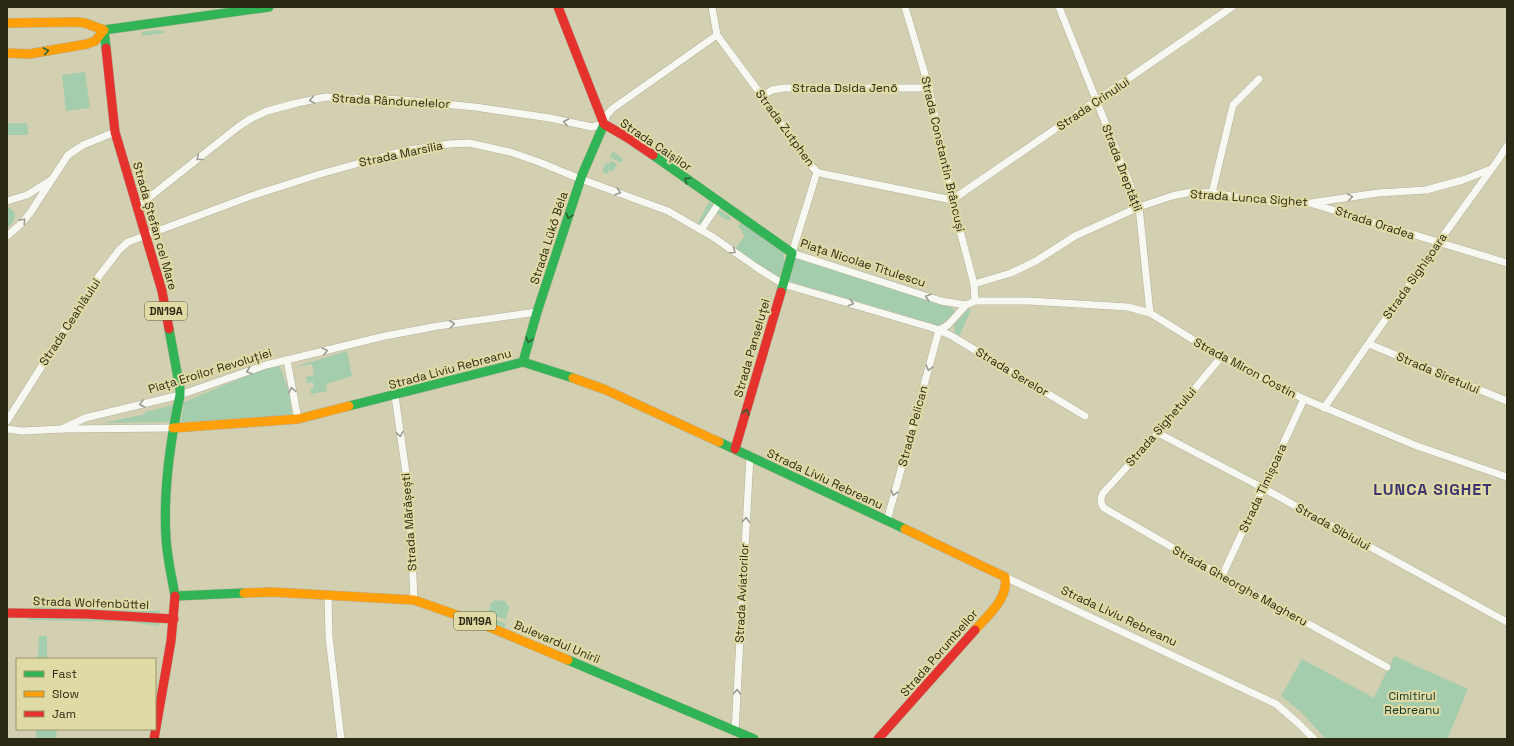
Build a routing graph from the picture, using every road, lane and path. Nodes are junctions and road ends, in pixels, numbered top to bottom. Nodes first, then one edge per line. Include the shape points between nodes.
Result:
1 (269, 7) edge
2 (558, 7) edge
3 (712, 7) edge
4 (905, 7) edge
5 (1059, 7) edge
6 (1232, 7) edge
7 (252, 8) edge
8 (7, 22) edge
9 (104, 30) junction
10 (717, 35) junction
11 (7, 53) edge
12 (1259, 79) dead end
13 (929, 88) junction
14 (762, 96) junction
15 (1096, 102) junction
16 (604, 124) junction
17 (115, 132) junction
18 (1507, 146) edge
19 (1498, 160) junction
20 (1507, 161) edge
21 (1491, 169) junction
22 (817, 172) junction
23 (53, 179) junction
24 (581, 179) junction
25 (1212, 193) junction
26 (27, 194) junction
27 (952, 200) junction
28 (7, 202) edge
29 (719, 203) junction
30 (1311, 203) junction
31 (37, 204) junction
32 (137, 207) junction
33 (1139, 207) junction
34 (701, 230) junction
35 (7, 236) edge
36 (145, 236) junction
37 (1438, 243) junction
38 (792, 253) junction
39 (1507, 263) edge
40 (783, 284) junction
41 (974, 284) junction
42 (976, 301) junction
43 (966, 305) junction
44 (537, 312) junction
45 (1150, 313) junction
46 (939, 330) junction
47 (1369, 344) junction
48 (1221, 357) junction
49 (287, 360) junction
50 (523, 362) junction
51 (180, 394) junction
52 (395, 396) junction
53 (1304, 399) junction
54 (1507, 401) edge
55 (1324, 408) junction
56 (1085, 416) dead end
57 (298, 419) junction
58 (7, 421) edge
59 (173, 428) junction
60 (7, 429) edge
61 (62, 429) junction
62 (1158, 433) junction
63 (735, 449) junction
64 (750, 456) junction
65 (1507, 477) edge
66 (1263, 488) junction
67 (1101, 497) joint
68 (887, 521) junction
69 (1222, 576) junction
70 (1005, 577) junction
71 (328, 595) junction
72 (175, 596) junction
73 (414, 600) junction
74 (7, 613) edge
75 (174, 619) junction
76 (1507, 622) edge
77 (1387, 667) dead end
78 (156, 727) edge
79 (735, 731) junction
80 (341, 739) edge
81 (754, 739) edge
82 (878, 739) edge
83 (1314, 739) edge

1 - 7 main road
2 - 16 main road, Strada Caișilor
3 - 10 street, Strada Zutphen
4 - 13 street, Strada Constantin Brâncuși
5 - 15 street, Strada Dreptății
6 - 15 street, Strada Crinului
7 - 9 main road
8 - 9 main road via 76,22
11 -> 9 main road via 29,54 87,44 95,41
9 - 17 main road, Strada Ștefan cel Mare / DN19A
10 - 14 street, Strada Zutphen
10 - 16 street via 612,109
12 - 25 street via 1232,105
13 - 14 street, Strada Dsida Jenő via 784,88 772,90
13 - 27 street, Strada Constantin Brâncuși
14 - 22 street, Strada Zutphen
15 - 27 street, Strada Crinului
15 - 33 street, Strada Dreptății
16 - 24 main road, Strada Lükő Béla
29 -> 16 main road, Strada Caișilor via 628,138
16 -> 32 street, Strada Rândunelelor via 592,127 475,107 410,100 326,97 267,111 250,119
17 - 23 street via 73,151
17 - 32 main road, Strada Ștefan cel Mare / DN19A
18 - 19 street, Strada Sighișoara
19 - 20 street
19 - 21 street, Strada Sighișoara
30 -> 21 street, Strada Lunca Sighet via 1378,193 1426,190
21 - 37 street, Strada Sighișoara
22 - 27 street, Strada Zutphen
22 - 38 street
23 - 26 street
23 - 31 street
24 -> 34 street, Strada Marsilia via 668,211
24 - 36 street, Strada Marsilia via 488,146 469,143 448,144 403,151 320,174 251,196
24 -> 44 main road, Strada Lükő Béla
25 - 30 street, Strada Lunca Sighet via 1271,202
25 - 33 street, Strada Lunca Sighet via 1191,192
26 - 28 street
26 - 31 street
27 - 41 street, Strada Constantin Brâncuși
29 - 34 street
29 - 38 main road, Piața Nicolae Titulescu
30 - 37 street, Strada Oradea
35 -> 31 street via 22,223
32 - 36 main road, Strada Ștefan cel Mare / DN19A
33 - 41 street, Strada Lunca Sighet via 1075,236 1036,261 1011,273
33 - 45 street, Strada Dreptății
34 -> 40 street
36 - 51 main road, Strada Ștefan cel Mare / DN19A via 162,291
36 - 58 street, Strada Ceahlăului via 123,245 99,276
37 - 39 street, Strada Oradea
37 - 47 street, Strada Sighișoara
38 - 40 main road, Strada Panseluței
43 -> 38 street, Piața Nicolae Titulescu via 941,301
40 -> 46 street
63 -> 40 main road, Strada Panseluței
41 - 42 street, Strada Constantin Brâncuși
42 - 43 street
42 - 45 street, Strada Miron Costin via 1029,301 1128,307
43 - 46 street via 948,325
49 -> 44 street via 385,336
44 -> 50 main road, Strada Lükő Béla
45 - 48 street, Strada Miron Costin
46 - 56 street, Strada Serelor
46 -> 68 street, Strada Pelican
47 - 54 street, Strada Siretului
47 - 55 street, Strada Sighișoara
48 - 53 street, Strada Miron Costin
48 - 62 street, Strada Sighetului
49 -> 51 street, Piața Eroilor Revoluției
57 -> 49 street, Piața Eroilor Revoluției
50 - 52 main road, Strada Liviu Rebreanu
50 - 63 main road, Strada Liviu Rebreanu via 606,390
51 - 59 main road, Strada Ștefan cel Mare / DN19A
51 -> 61 street, Piața Eroilor Revoluției via 85,418
52 - 57 main road, Strada Liviu Rebreanu
52 -> 73 street, Strada Mărășești via 409,494
53 - 55 street, Strada Miron Costin
53 - 66 street, Strada Timișoara
55 - 65 street, Strada Miron Costin via 1417,446
57 - 59 main road, Piața Eroilor Revoluției
59 - 61 street, Piața Eroilor Revoluției
59 - 72 main road, Strada Ștefan cel Mare / DN19A via 165,516
60 - 61 street, Piața Eroilor Revoluției
62 - 66 street, Strada Sibiului
62 - 67 street, Strada Sighetului
63 - 64 main road, Strada Liviu Rebreanu
64 - 68 main road, Strada Liviu Rebreanu
79 -> 64 street, Strada Aviatorilor
66 - 69 street, Strada Timișoara
66 - 76 street, Strada Sibiului
67 - 69 street, Strada Gheorghe Magheru via 1104,508
68 - 70 main road, Strada Liviu Rebreanu
69 - 77 street, Strada Gheorghe Magheru
70 - 82 main road, Strada Porumbeilor via 1006,588 998,604
70 - 83 street, Strada Liviu Rebreanu via 1276,704
71 - 72 main road, Bulevardul Unirii / DN19A via 271,592
71 - 73 main road, Bulevardul Unirii / DN19A
71 - 80 street via 329,637
72 - 75 main road, DN19A
73 - 79 main road, Bulevardul Unirii / DN19A via 482,624
74 - 75 main road, Strada Wolfenbüttel
75 - 78 main road, DN19A
79 - 81 main road, Bulevardul Unirii / DN19A

